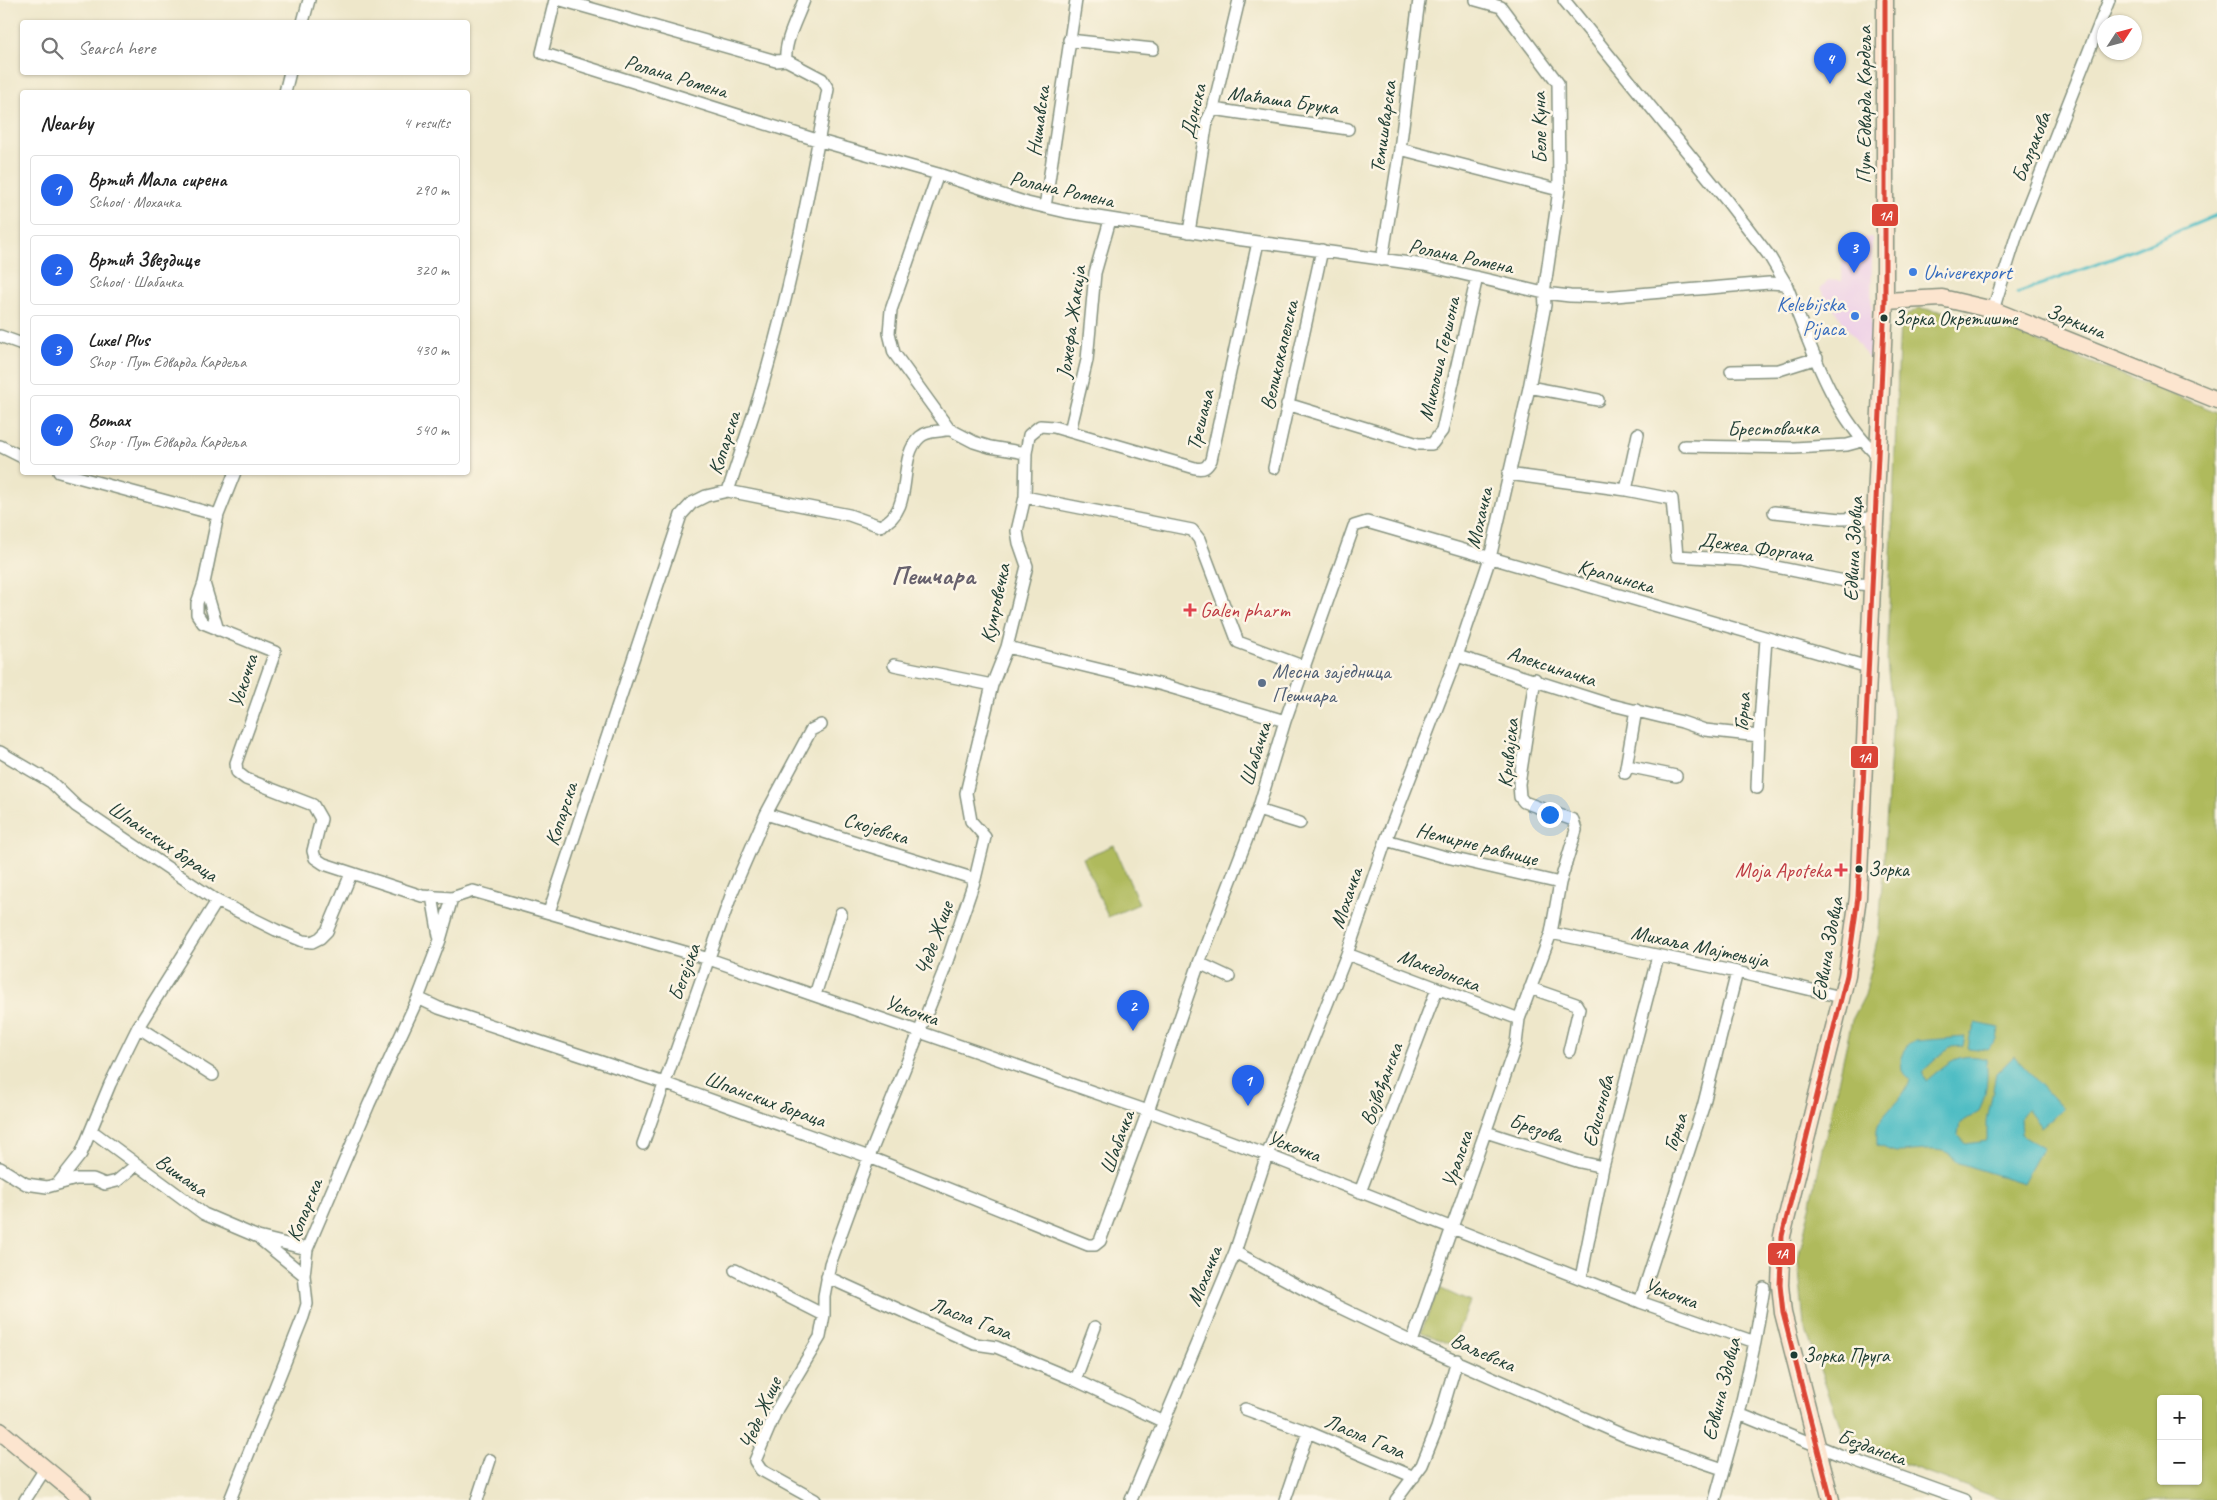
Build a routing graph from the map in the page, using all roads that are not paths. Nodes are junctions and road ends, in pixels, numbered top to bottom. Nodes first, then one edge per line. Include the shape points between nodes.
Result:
1 (309, 0) edge
2 (555, 0) edge
3 (561, 0) edge
4 (804, 0) edge
5 (1076, 0) edge
6 (1240, 0) edge
7 (1419, 0) edge
8 (1476, 0) edge
9 (1564, 0) edge
10 (1885, 0) edge
11 (2109, 0) edge
12 (304, 20) edge
13 (1069, 40) junction
14 (1153, 49) dead end
15 (786, 60) junction
16 (289, 75) edge
17 (286, 90) edge
18 (1213, 110) junction
19 (1348, 128) dead end
20 (820, 141) junction
21 (1400, 149) junction
22 (938, 174) junction
23 (1559, 190) junction
24 (1045, 207) junction
25 (1110, 220) junction
26 (1189, 232) junction
27 (1258, 242) junction
28 (1322, 250) junction
29 (1382, 260) junction
30 (1477, 278) junction
31 (1786, 284) junction
32 (1544, 293) junction
33 (1885, 300) junction
34 (1993, 310) junction
35 (0, 336) edge
36 (20, 343) edge
37 (1817, 358) junction
38 (1731, 371) dead end
39 (1529, 387) junction
40 (1882, 390) joint
41 (1598, 400) dead end
42 (2217, 400) edge
43 (1287, 404) junction
44 (949, 429) junction
45 (1070, 431) junction
46 (1638, 434) dead end
47 (1862, 441) junction
48 (0, 446) edge
49 (1684, 446) dead end
50 (1026, 452) junction
51 (20, 456) edge
52 (1878, 456) junction
53 (1274, 468) dead end
54 (1508, 474) junction
55 (70, 475) edge
56 (234, 475) edge
57 (728, 490) junction
58 (1626, 490) junction
59 (1024, 497) junction
60 (1774, 512) dead end
61 (218, 515) junction
62 (1876, 518) junction
63 (1354, 526) joint
64 (1490, 558) junction
65 (1873, 585) junction
66 (1766, 639) junction
67 (1007, 647) junction
68 (1457, 656) junction
69 (894, 665) dead end
70 (1305, 667) junction
71 (1868, 667) junction
72 (1535, 679) junction
73 (992, 686) junction
74 (1636, 710) junction
75 (1285, 721) junction
76 (821, 725) dead end
77 (1759, 736) junction
78 (0, 752) edge
79 (1676, 776) dead end
80 (1757, 788) dead end
81 (1258, 810) junction
82 (766, 814) junction
83 (1300, 823) dead end
84 (1386, 840) junction
85 (351, 874) junction
86 (975, 879) junction
87 (1560, 883) junction
88 (432, 896) junction
89 (452, 898) junction
90 (217, 901) junction
91 (549, 912) junction
92 (841, 913) dead end
93 (1551, 933) junction
94 (440, 940) junction
95 (1347, 954) junction
96 (1658, 956) junction
97 (708, 958) junction
98 (1199, 963) junction
99 (1737, 972) junction
100 (1229, 977) dead end
101 (1530, 988) junction
102 (1437, 989) junction
103 (815, 995) junction
104 (1841, 997) junction
105 (418, 998) junction
106 (1519, 1019) junction
107 (138, 1027) junction
108 (918, 1032) junction
109 (1568, 1051) dead end
110 (213, 1075) dead end
111 (664, 1083) junction
112 (1148, 1111) junction
113 (92, 1132) junction
114 (1486, 1132) junction
115 (642, 1144) dead end
116 (1267, 1155) junction
117 (869, 1157) junction
118 (136, 1165) junction
119 (1603, 1167) junction
120 (0, 1168) edge
121 (59, 1182) junction
122 (1360, 1192) junction
123 (1452, 1229) junction
124 (258, 1237) junction
125 (1095, 1245) joint
126 (307, 1250) junction
127 (1235, 1252) junction
128 (735, 1270) dead end
129 (304, 1275) junction
130 (827, 1277) junction
131 (1581, 1278) junction
132 (1764, 1288) dead end
133 (1640, 1302) junction
134 (824, 1315) junction
135 (1095, 1327) dead end
136 (1412, 1342) junction
137 (1755, 1342) junction
138 (1457, 1360) junction
139 (1075, 1380) junction
140 (1245, 1409) dead end
141 (1739, 1414) junction
142 (1164, 1422) junction
143 (0, 1431) edge
144 (1308, 1432) junction
145 (1819, 1447) junction
146 (490, 1460) dead end
147 (45, 1469) junction
148 (1723, 1469) junction
149 (1414, 1477) junction
150 (24, 1500) edge
151 (83, 1500) edge
152 (230, 1500) edge
153 (477, 1500) edge
154 (815, 1500) edge
155 (1131, 1500) edge
156 (1285, 1500) edge
157 (1396, 1500) edge
158 (1715, 1500) edge
159 (1831, 1500) edge
160 (1965, 1500) edge

1 - 12 street
2 - 20 street, Ролана Ромена via 542,53
3 - 15 street, Ролана Ромена via 776,61
4 - 15 street via 791,34
5 - 13 street, Нишавска
6 - 18 street, Донска
7 - 21 street, Темишварска
8 - 23 street, Беле Куна via 1501,7 1558,83
9 - 31 street via 1733,208
10 - 33 main road, Пут Едварда Кардеља
11 - 34 street, Балзакова via 2018,231
13 - 14 street
13 - 24 street, Нишавска
15 - 20 street, Копарска via 822,79 828,89
16 - 17 street
18 - 19 street, Маћаша Брука
18 - 26 street, Донска via 1207,121
20 - 22 street, Ролана Ромена
20 - 57 street, Копарска via 782,312
21 - 23 street
21 - 29 street, Темишварска
22 - 24 street, Ролана Ромена
22 - 44 street via 891,310 889,333 894,353
23 - 32 street, Беле Куна
24 - 25 street, Ролана Ромена
25 - 26 street, Ролана Ромена
25 - 45 street, Јожефа Жакија via 1095,273 1087,360
26 - 27 street, Ролана Ромена
27 - 28 street, Ролана Ромена
27 - 45 street, Трешања via 1211,460 1206,467 1195,468
28 - 29 street, Ролана Ромена
28 - 43 street, Великокапелска
29 - 30 street, Ролана Ромена via 1424,265
30 - 32 street, Ролана Ромена
30 - 43 street, Миклоша Гершона via 1442,431 1432,444 1418,444
31 - 32 street, Ролана Ромена via 1603,297
31 - 37 street
32 - 39 street, Мохачка via 1545,305
33 - 34 main road, Зоркина via 1942,298
33 - 40 main road, Пут Едварда Кардеља
34 - 42 main road, Зоркина
35 - 36 street
37 - 38 street via 1779,370
37 - 47 street via 1838,404
39 - 41 street
39 - 54 street, Мохачка
40 - 52 main road, Едвина Здовца
43 - 53 street, Великокапелска
44 - 50 street via 990,447
44 - 57 street via 929,431 915,443 898,509 880,526 849,514
45 - 50 street, Кумровечка via 1046,426 1036,428 1029,435
46 - 58 street
47 - 49 street, Брестовачка via 1794,448
47 - 52 street
48 - 51 street
50 - 59 street, Кумровечка
52 - 62 main road, Едвина Здовца
54 - 58 street, Дежеа Форгача
54 - 64 street, Мохачка
55 - 61 street
56 - 61 street
57 - 91 street, Копарска via 692,503 681,515
58 - 65 street, Дежеа Форгача via 1672,499 1677,556 1742,560
59 - 67 street, Кумровечка via 1017,531 1027,566
59 - 70 street via 1192,530 1199,539 1238,642
60 - 62 street via 1841,519
61 - 85 street, Ускочка via 204,583 218,630 275,652 236,763 237,772 246,779 313,805 320,819 313,851 315,858
62 - 65 main road, Едвина Здовца
63 - 64 street, Крапинска via 1367,522
63 - 70 street, Шабачка
64 - 66 street, Крапинска
64 - 68 street, Мохачка
65 - 71 main road, Едвина Здовца
66 - 71 street, Крапинска
66 - 77 street, Горња
67 - 73 street, Кумровечка
67 - 75 street via 1163,685
68 - 72 street, Алексиначка
68 - 84 street, Мохачка
69 - 73 street
70 - 75 street, Шабачка
71 - 104 main road, Едвина Здовца via 1858,898
72 - 74 street, Алексиначка
72 - 87 street, Кривајска via 1519,784 1520,797 1524,802 1573,820 1576,830
73 - 86 street, Чеде Жице via 966,794 972,821 985,837
74 - 77 street, Алексиначка via 1705,730
74 - 79 street via 1626,769
75 - 81 street, Шабачка
76 - 82 street, Бегејска via 811,730
77 - 80 street, Горња
78 - 90 street, Шпанских бораца via 51,782 76,806
81 - 83 street
81 - 98 street, Шабачка
82 - 86 street, Скојевска
82 - 97 street, Бегејска
84 - 87 street, Немирне равнице
84 - 95 street, Мохачка
85 - 88 street, Ускочка via 422,896
85 - 90 street, Шпанских бораца via 327,931 316,941 292,937
86 - 108 street, Чеде Жице
87 - 93 street, Уралска
88 - 89 street, Ускочка
88 - 94 street
89 - 91 street, Ускочка via 473,891
89 - 94 street, Копарска
90 - 107 street
91 - 97 street, Ускочка
92 - 103 street
93 - 96 street, Михаља Мајтењија
93 - 101 street, Уралска
94 - 105 street, Копарска
95 - 102 street, Македонска
95 - 116 street, Мохачка
96 - 99 street, Михаља Мајтењија
96 - 119 street, Едисонова
97 - 103 street, Ускочка
97 - 111 street, Бегејска
98 - 100 street
98 - 112 street, Шабачка
99 - 104 street, Михаља Мајтењија
99 - 133 street, Горња via 1703,1107
101 - 106 street, Уралска
101 - 109 street via 1576,1004 1579,1009
102 - 106 street, Македонска
102 - 122 street, Војвођанска
103 - 108 street, Ускочка
104 - 145 main road, Едвина Здовца via 1782,1236 1780,1285 1787,1330
105 - 111 street, Шпанских бораца via 439,1008
105 - 126 street, Копарска
106 - 114 street, Уралска via 1516,1044
107 - 110 street
107 - 113 street via 110,1084
108 - 112 street, Ускочка
108 - 117 street, Чеде Жице
111 - 115 street, Бегејска
111 - 117 street, Шпанских бораца
112 - 116 street, Ускочка
112 - 125 street, Шабачка via 1100,1241
113 - 118 street, Вишања
113 - 121 street via 81,1154
114 - 119 street, Брезова
114 - 123 street, Уралска
116 - 122 street, Ускочка
116 - 127 street, Мохачка
117 - 125 street, Шпанских бораца via 1088,1245
117 - 130 street, Чеде Жице
118 - 121 street via 117,1181 105,1184 93,1179
118 - 124 street, Вишања via 191,1206
119 - 131 street, Едисонова
120 - 121 street via 26,1184 47,1187
122 - 123 street, Ускочка
123 - 131 street, Ускочка
123 - 136 street, Уралска
124 - 126 street, Вишања
124 - 129 street, Вишања
126 - 129 street, Копарска
127 - 136 street, Ваљевска
127 - 142 street, Мохачка
128 - 134 street
129 - 152 street, Копарска via 307,1298 303,1317
130 - 134 street, Чеде Жице
130 - 139 street, Ласла Гала via 975,1344 996,1347
131 - 133 street, Ускочка
132 - 137 street, Едвина Здовца
133 - 137 street, Ускочка
134 - 154 street, Чеде Жице via 820,1337 777,1409 755,1461 761,1470
135 - 139 street
136 - 138 street, Ваљевска
137 - 141 street, Едвина Здовца
138 - 148 street, Ваљевска via 1625,1436
138 - 149 street via 1437,1428
139 - 142 street, Ласла Гала
140 - 144 street, Ласла Гала
141 - 145 street, Безданска
141 - 148 street, Едвина Здовца
142 - 155 street, Мохачка
143 - 147 main road
144 - 149 street, Ласла Гала
144 - 156 street
145 - 159 main road, Едвина Здовца
145 - 160 street, Безданска
146 - 153 street
147 - 150 street
147 - 151 main road
148 - 158 street, Едвина Здовца
149 - 157 street

